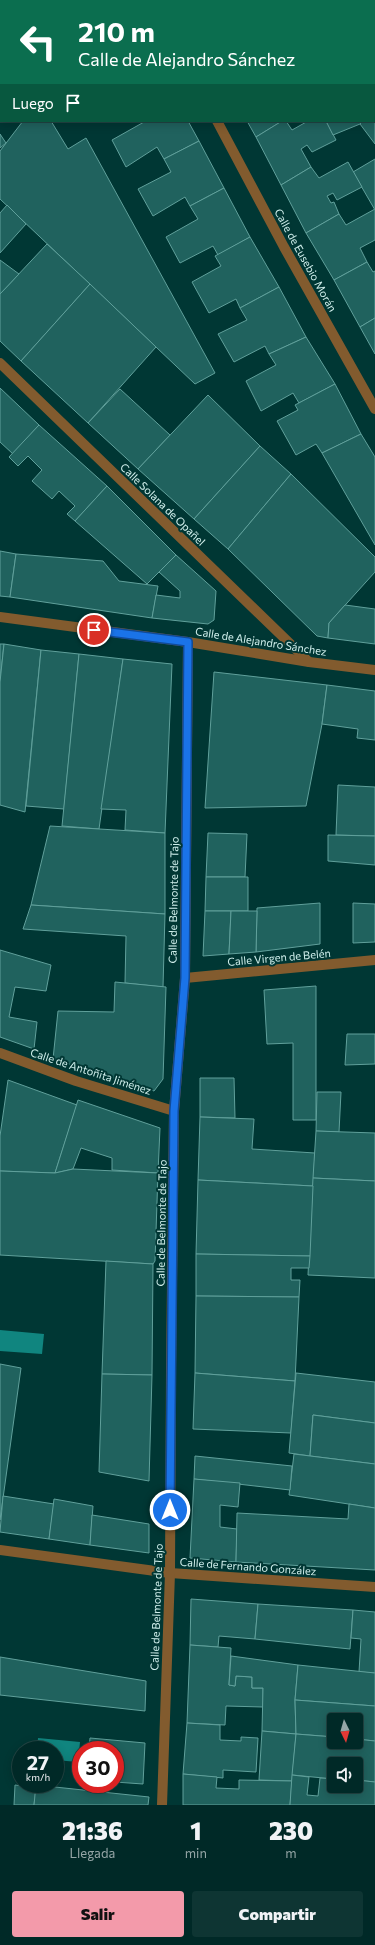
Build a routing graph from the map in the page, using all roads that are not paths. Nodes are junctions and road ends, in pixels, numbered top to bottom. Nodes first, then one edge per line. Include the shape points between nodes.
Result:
1 (218, 122) edge
2 (0, 363) edge
3 (375, 409) edge
4 (0, 618) edge
5 (188, 642) junction
6 (309, 662) junction
7 (375, 670) edge
8 (375, 960) edge
9 (185, 978) junction
10 (0, 1053) edge
11 (174, 1111) junction
12 (0, 1550) edge
13 (170, 1573) junction
14 (375, 1587) edge
15 (162, 1805) edge

1 - 3 street, Calle de Eusebio Morán
2 - 6 street, Calle Solana de Opañel
4 - 5 street, Calle de Alejandro Sánchez
5 - 6 street, Calle de Alejandro Sánchez
5 - 9 street, Calle de Belmonte de Tajo
6 - 7 street, Calle de Alejandro Sánchez
8 - 9 street, Calle Virgen de Belén
9 - 11 street, Calle de Belmonte de Tajo
10 - 11 street, Calle de Antoñita Jiménez via 76,1081
11 - 13 street, Calle de Belmonte de Tajo
12 - 13 street, Calle de Fernando González
13 - 14 street, Calle de Fernando González
13 - 15 street, Calle de Belmonte de Tajo

